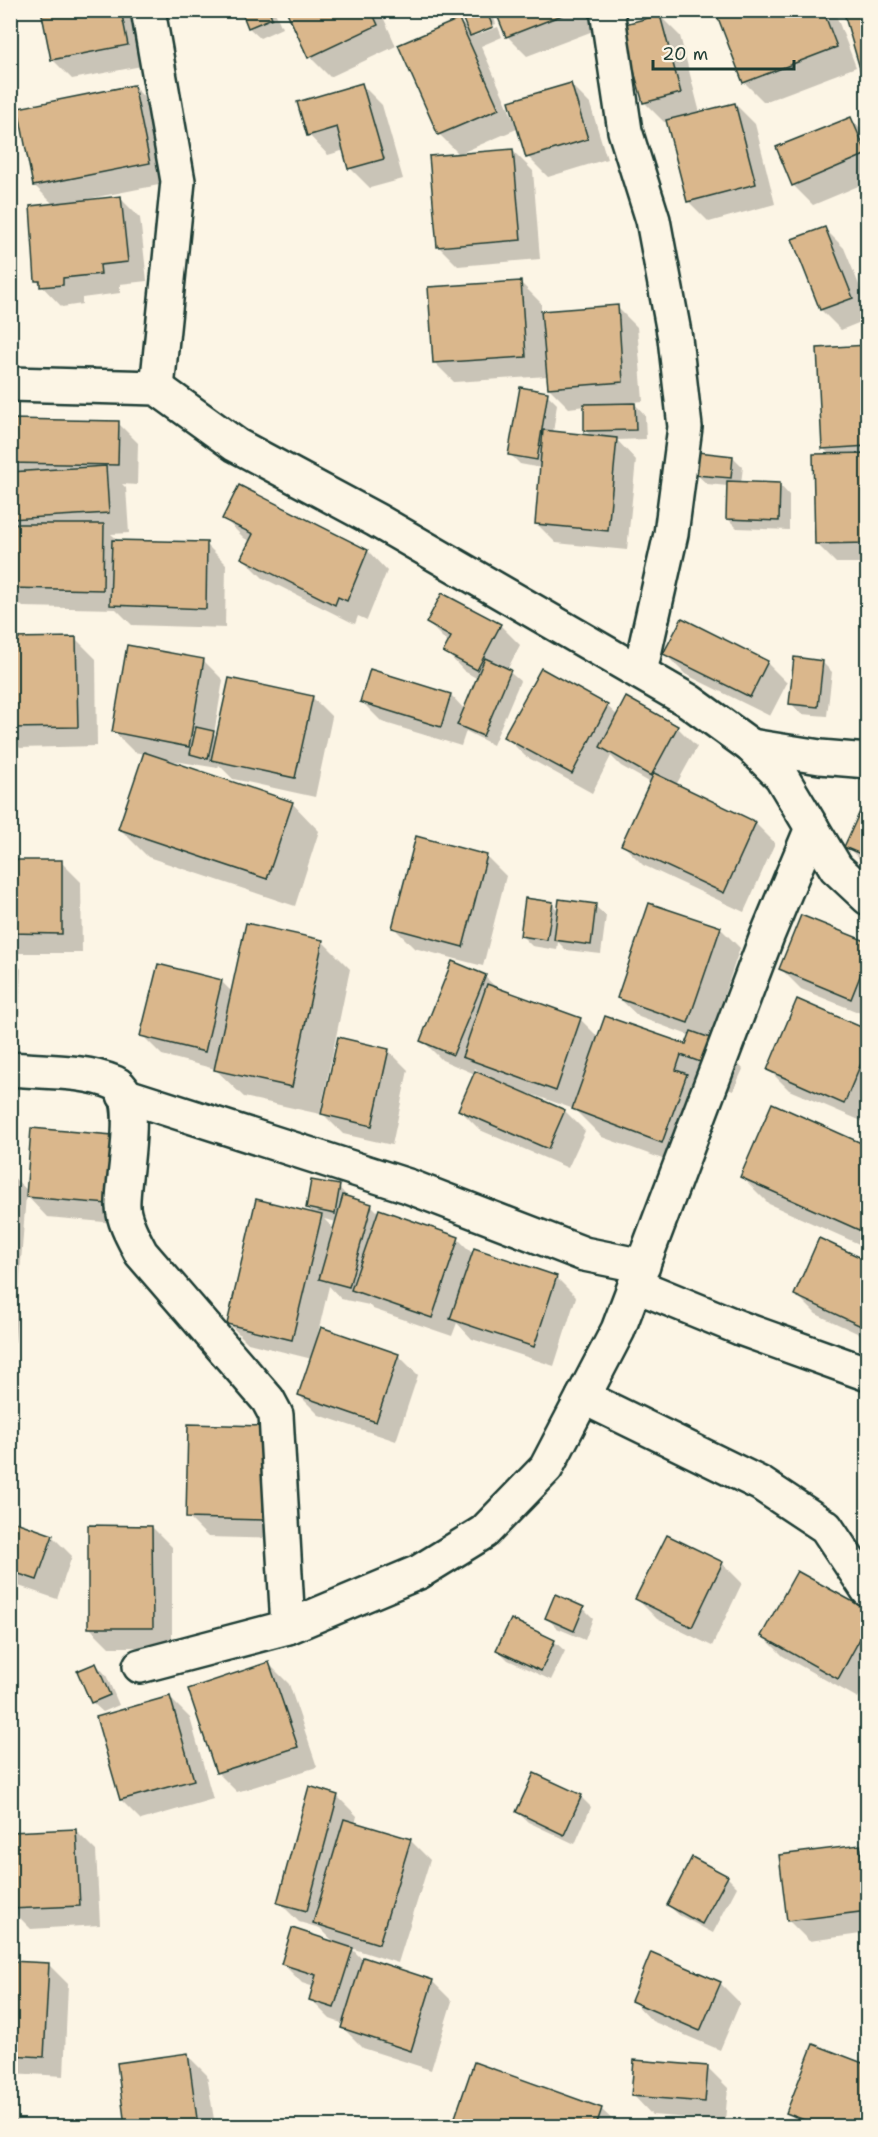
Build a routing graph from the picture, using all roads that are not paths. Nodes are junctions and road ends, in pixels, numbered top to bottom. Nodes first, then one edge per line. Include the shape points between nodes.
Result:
1 (148, 10) edge
2 (610, 11) edge
3 (10, 384) edge
4 (157, 388) junction
5 (640, 672) junction
6 (751, 746) junction
7 (867, 761) edge
8 (812, 828) junction
9 (867, 898) edge
10 (10, 1069) edge
11 (124, 1095) junction
12 (639, 1275) junction
13 (867, 1374) edge
14 (583, 1397) junction
15 (867, 1590) edge
16 (288, 1627) junction
17 (140, 1666) dead end

1 - 4 street via 178,181
2 - 5 street via 625,131 653,220 675,338 685,427 671,534
3 - 4 street
4 - 5 street via 236,445 376,520
5 - 6 street via 689,700
6 - 7 street
6 - 8 street via 781,776
8 - 9 street via 836,868
8 - 12 street
10 - 11 street via 87,1076 117,1084
11 - 12 street via 408,1186
11 - 16 street via 130,1115 123,1208 129,1229 141,1253 268,1400 276,1415
12 - 13 street via 740,1328
12 - 14 street via 618,1330
14 - 15 street via 761,1484 826,1527
14 - 16 street via 546,1468 484,1532 419,1572
16 - 17 street

